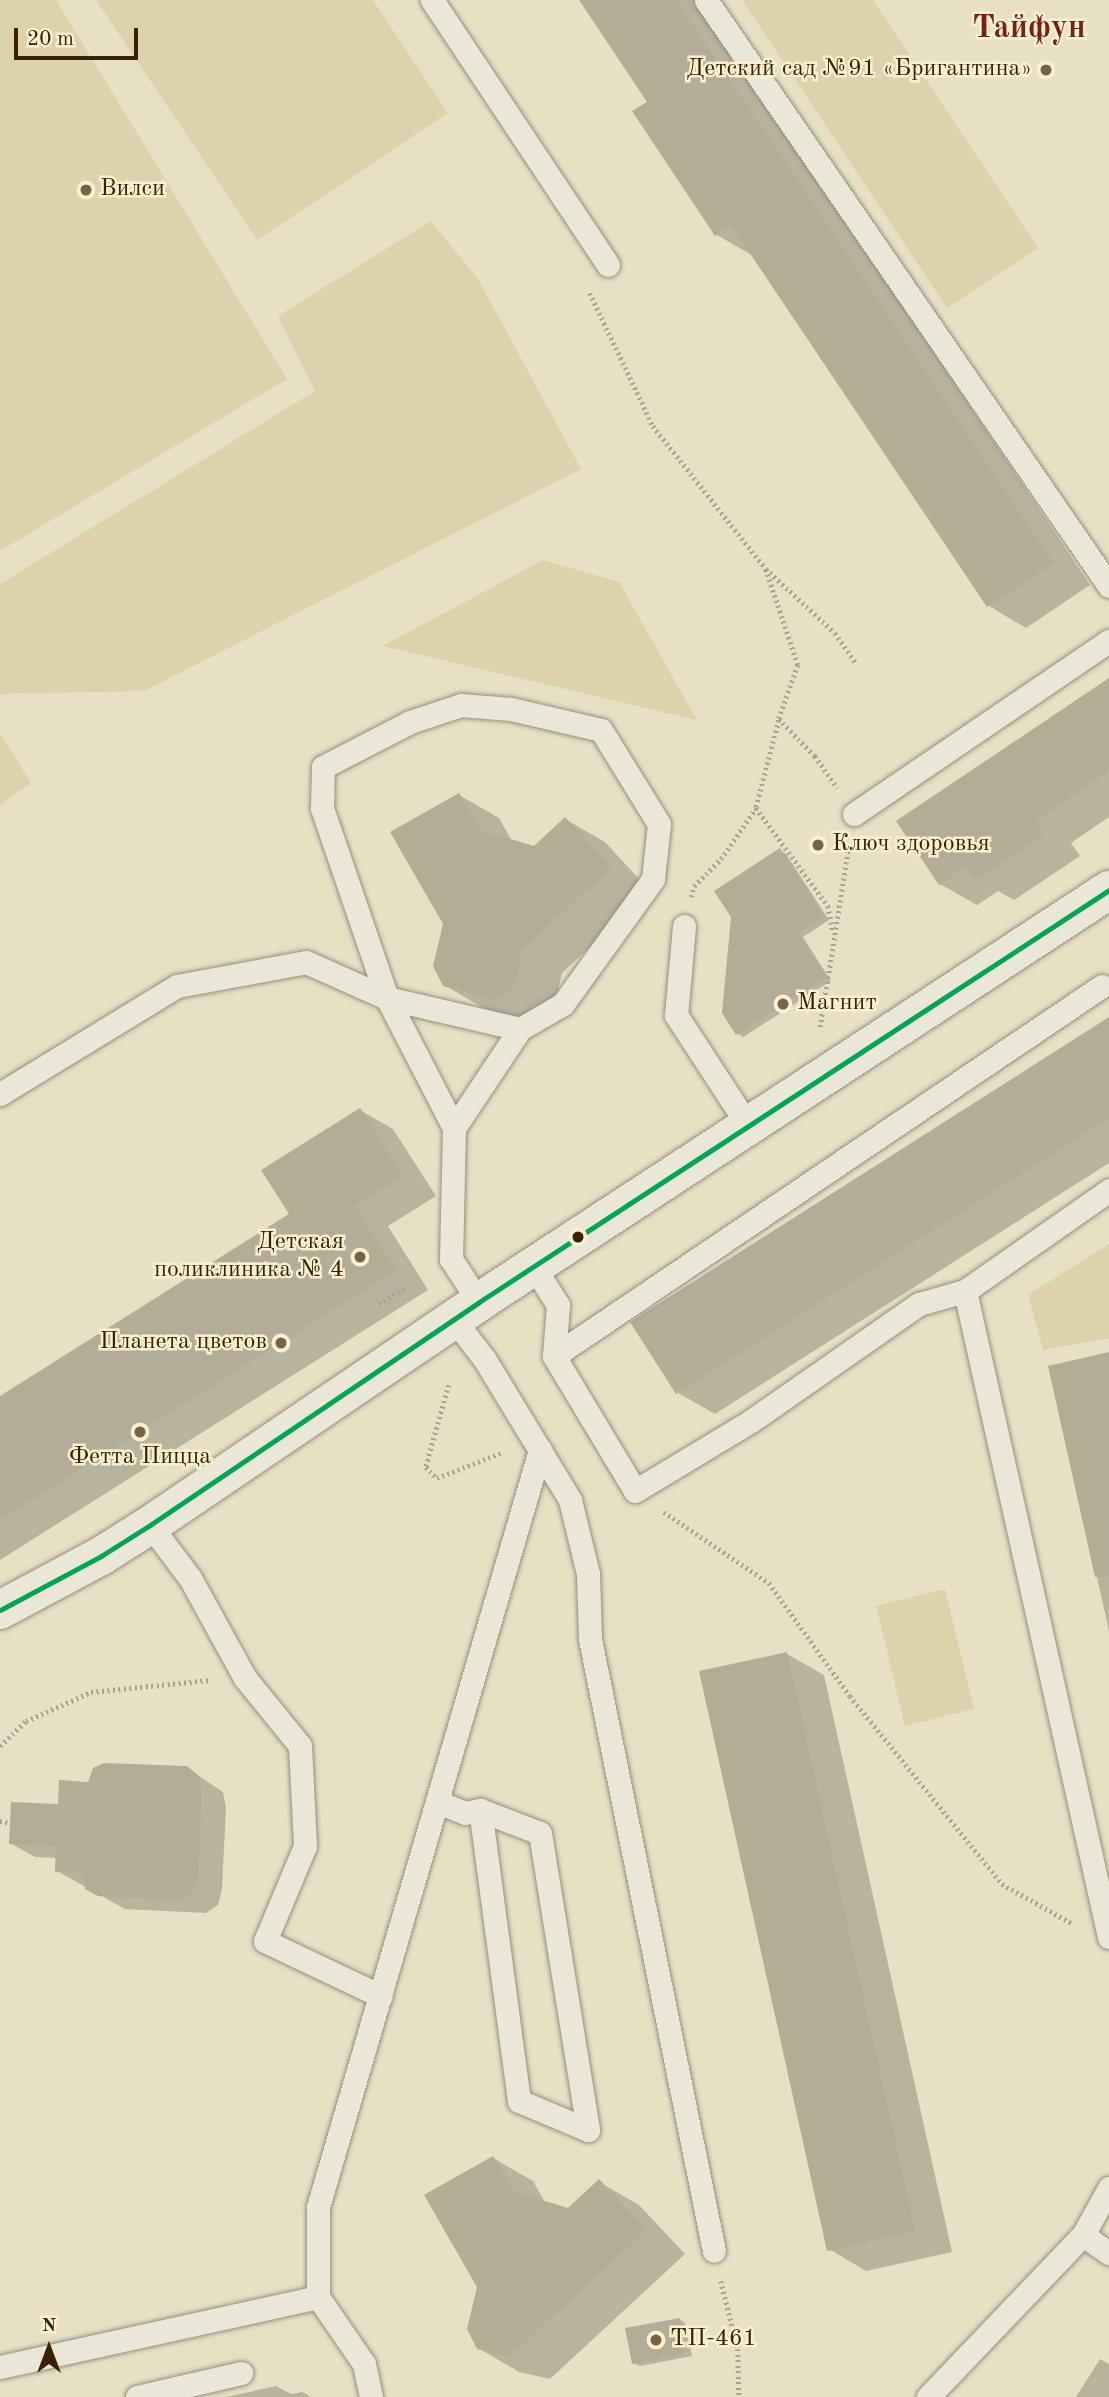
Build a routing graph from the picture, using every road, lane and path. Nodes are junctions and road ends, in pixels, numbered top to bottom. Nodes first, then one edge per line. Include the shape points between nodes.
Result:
1 (432, 0) edge
2 (706, 0) edge
3 (608, 265) dead end
4 (584, 281) dead end
5 (766, 569) junction
6 (1109, 586) edge
7 (1109, 641) edge
8 (856, 663) dead end
9 (779, 719) junction
10 (755, 807) junction
11 (854, 814) junction
12 (1109, 890) edge
13 (684, 926) joint
14 (834, 938) junction
15 (1102, 986) dead end
16 (387, 998) junction
17 (820, 1027) dead end
18 (520, 1029) junction
19 (0, 1094) edge
20 (749, 1127) junction
21 (454, 1128) junction
22 (1109, 1190) edge
23 (534, 1267) junction
24 (407, 1287) dead end
25 (965, 1291) junction
26 (379, 1304) dead end
27 (467, 1311) junction
28 (554, 1356) junction
29 (449, 1385) dead end
30 (537, 1445) junction
31 (635, 1491) junction
32 (150, 1525) junction
33 (0, 1610) edge
34 (245, 1678) junction
35 (0, 1746) edge
36 (438, 1802) junction
37 (480, 1810) junction
38 (0, 1821) edge
39 (10, 1823) dead end
40 (1076, 1926) dead end
41 (1109, 1937) edge
42 (382, 1996) junction
43 (1109, 2188) edge
44 (1083, 2235) junction
45 (714, 2251) joint
46 (1109, 2253) edge
47 (318, 2297) junction
48 (0, 2367) edge
49 (241, 2373) dead end
50 (137, 2397) edge
51 (371, 2397) edge
52 (739, 2397) edge
53 (928, 2397) edge

1 - 3 lane
2 - 6 lane
4 - 5 path via 653,426
5 - 8 path via 835,634
5 - 9 path via 798,665
7 - 11 lane
9 - 10 path
9 - 11 path via 815,756
10 - 13 path via 721,859 694,886
10 - 14 path via 828,906
11 - 14 path
12 - 20 street
13 - 20 lane via 676,1015
14 - 17 path
15 - 28 lane
16 - 18 lane
16 - 18 lane via 322,807 323,767 410,722 461,705 511,709 601,730 660,824 653,879 563,1004
16 - 19 lane via 306,962 177,986
16 - 21 lane
18 - 21 lane
20 - 23 street
21 - 27 lane via 451,1259
22 - 25 lane
23 - 27 street
23 - 28 lane via 558,1305
24 - 26 path
25 - 31 lane via 919,1304 751,1421
25 - 41 lane
27 - 30 lane via 485,1360
27 - 32 street
28 - 31 lane
29 - 30 path via 426,1466 437,1478
30 - 36 lane
30 - 45 lane via 570,1500 588,1574 590,1639
31 - 40 path via 769,1583 849,1696 1002,1884
32 - 33 street
32 - 34 lane via 190,1578
34 - 35 path via 91,1692 26,1721
34 - 42 lane via 300,1746 305,1846 265,1941
36 - 37 lane via 466,1813
36 - 42 lane
37 - 37 lane via 540,1833 588,2130 519,2101
38 - 39 path
42 - 47 lane via 318,2207
43 - 44 lane
44 - 46 lane
44 - 53 lane
45 - 52 path via 738,2349
47 - 48 lane
47 - 51 lane via 364,2364
49 - 50 lane

